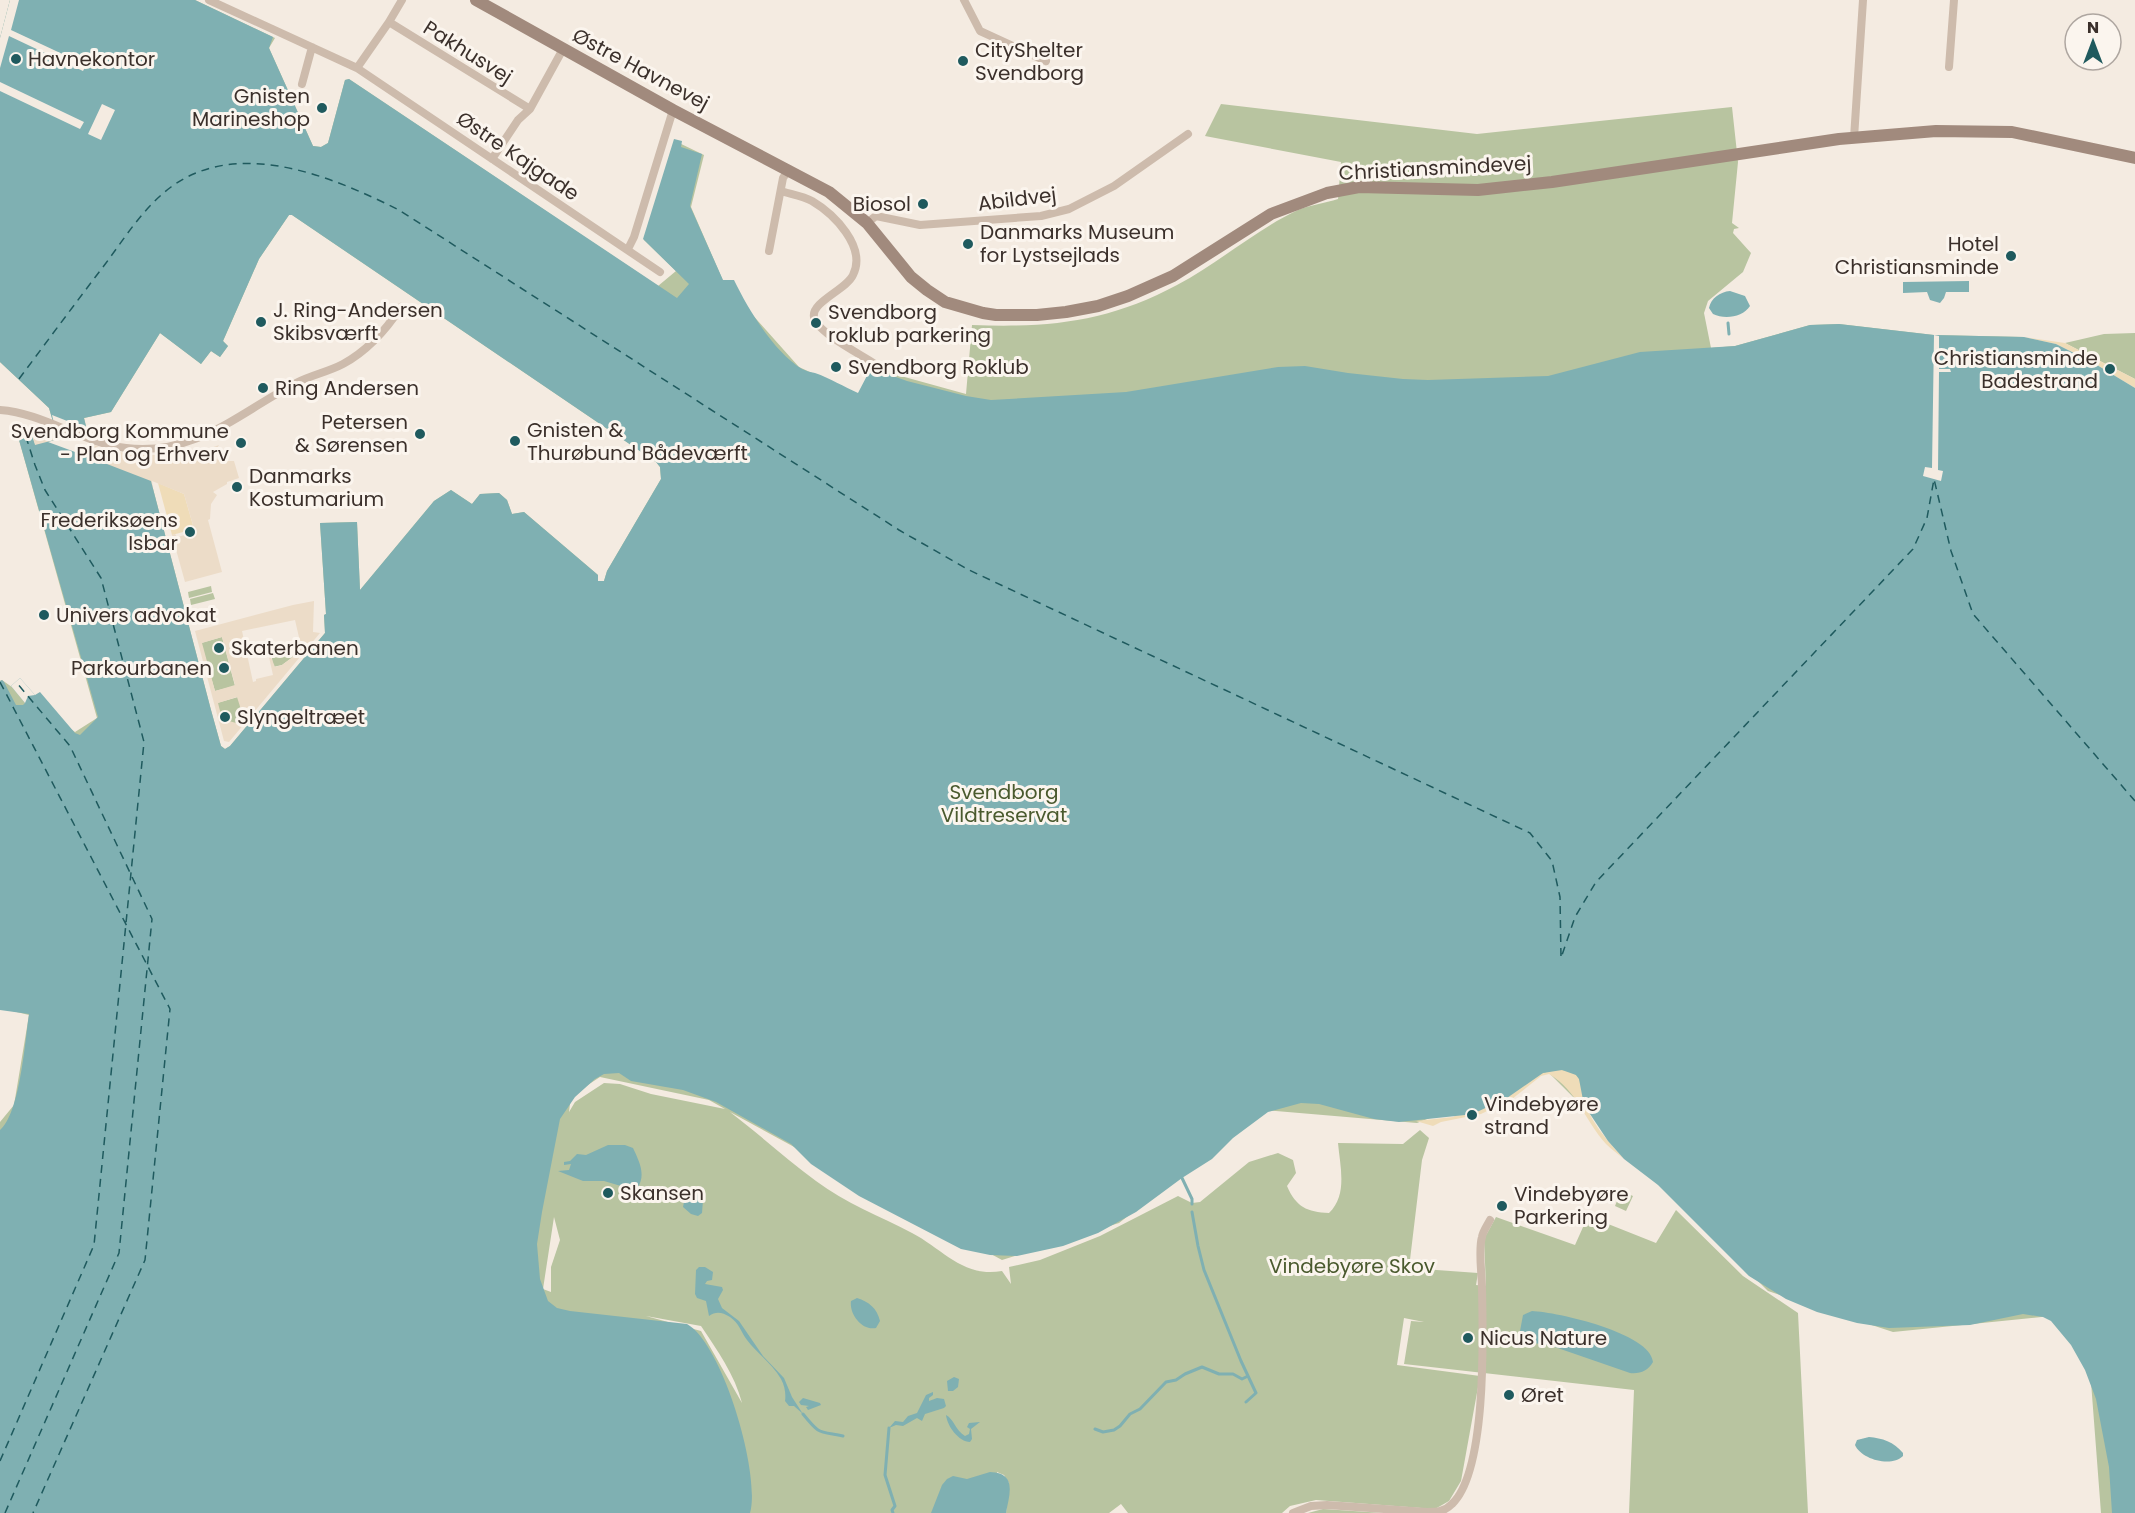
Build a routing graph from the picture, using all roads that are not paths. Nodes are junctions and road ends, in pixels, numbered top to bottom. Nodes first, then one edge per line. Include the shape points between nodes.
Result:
1 (209, 0) edge
2 (402, 0) edge
3 (476, 0) edge
4 (964, 0) edge
5 (1863, 0) edge
6 (1954, 0) edge
7 (389, 22) junction
8 (312, 47) junction
9 (563, 49) junction
10 (1046, 61) dead end
11 (1949, 67) dead end
12 (357, 68) junction
13 (302, 84) dead end
14 (530, 109) junction
15 (673, 110) junction
16 (1188, 134) dead end
17 (1854, 138) junction
18 (2135, 158) edge
19 (492, 159) junction
20 (789, 169) junction
21 (781, 191) junction
22 (867, 223) junction
23 (628, 249) junction
24 (769, 251) dead end
25 (660, 272) dead end
26 (401, 308) dead end
27 (875, 364) dead end
28 (0, 410) edge
29 (1490, 1220) dead end
30 (1293, 1513) edge

1 - 8 street, Østre Kajgade
2 - 7 street
3 - 9 street, Østre Havnevej
4 - 10 street via 980,31
5 - 17 street
6 - 11 street
7 - 12 street
7 - 14 street, Pakhusvej
8 - 12 street, Østre Kajgade
8 - 13 street
9 - 14 street
9 - 15 street, Østre Havnevej
12 - 19 street, Østre Kajgade
14 - 19 street
15 - 20 street, Østre Havnevej
15 - 23 street
16 - 22 street, Abildvej via 1113,186 1070,209 1041,216 920,225 876,216
17 - 18 street, Christiansmindevej via 1936,131 2012,132
17 - 22 street, Christiansmindevej via 1478,190 1359,187 1328,193 1271,214 1173,276 1128,296 1098,306 1037,315 983,314 945,302 911,277
19 - 23 street, Østre Kajgade
20 - 21 street
20 - 22 street, Østre Havnevej via 829,192
21 - 24 street
21 - 27 street via 811,200 849,235 856,248 853,275 818,305 814,318 835,339
23 - 25 street, Østre Kajgade
26 - 28 street via 384,331 351,359 296,382 201,438 172,446 116,447 24,414
29 - 30 street via 1481,1238 1482,1386 1473,1461 1463,1490 1442,1512 1327,1505

